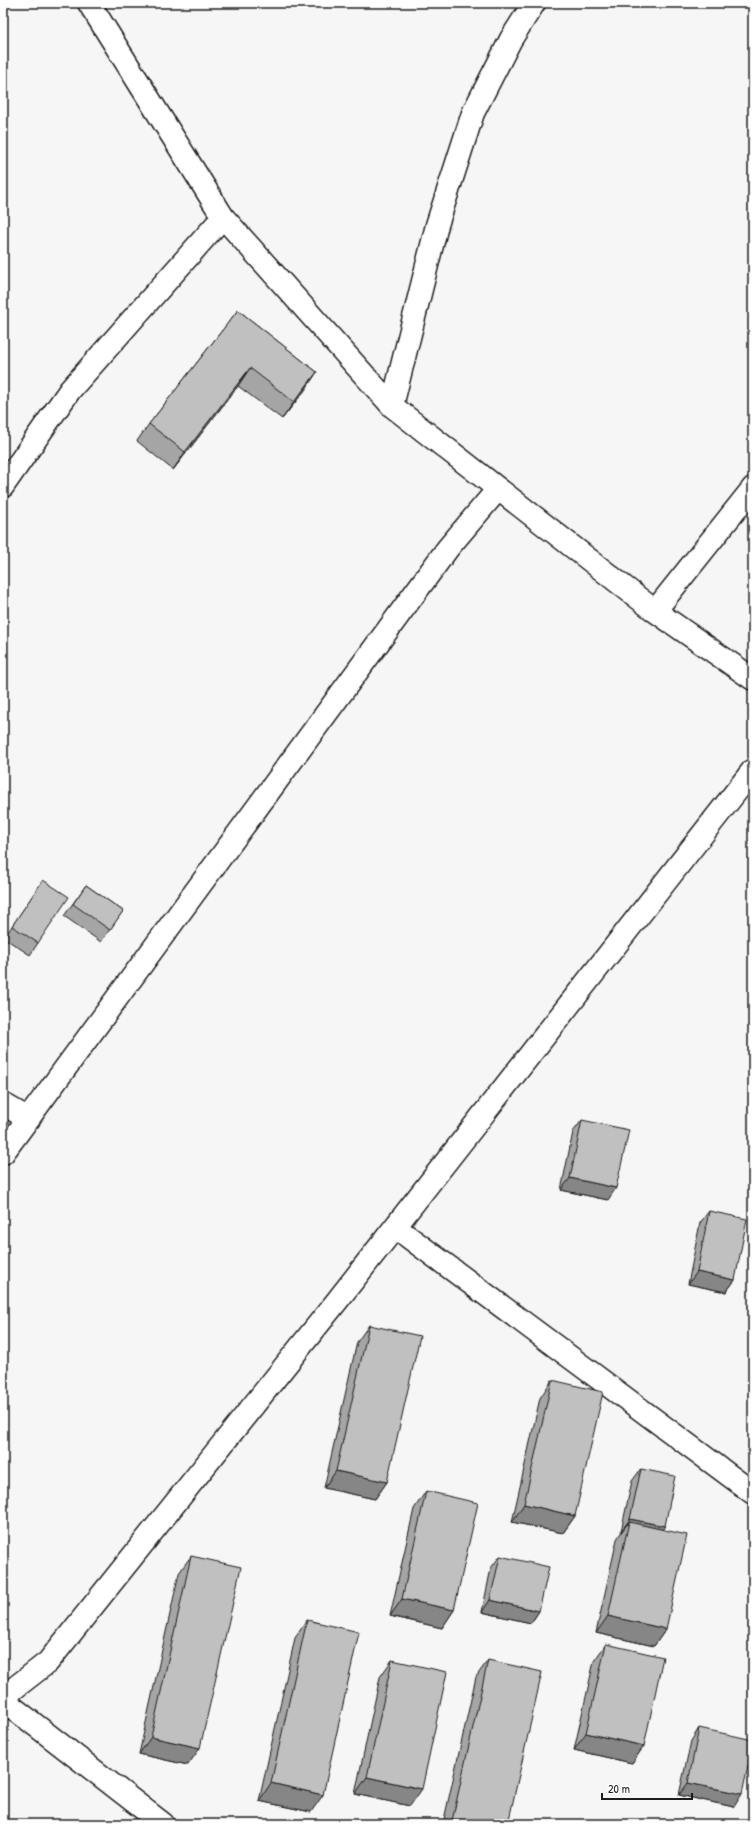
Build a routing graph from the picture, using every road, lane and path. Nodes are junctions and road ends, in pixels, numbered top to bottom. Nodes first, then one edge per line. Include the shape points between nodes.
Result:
1 (89, 3) edge
2 (534, 3) edge
3 (224, 217) junction
4 (392, 406) junction
5 (3, 486) edge
6 (753, 488) edge
7 (498, 490) junction
8 (655, 611) junction
9 (753, 678) edge
10 (753, 770) edge
11 (3, 1104) edge
12 (29, 1119) junction
13 (3, 1153) edge
14 (395, 1227) junction
15 (753, 1493) edge
16 (3, 1697) edge
17 (3, 1700) edge
18 (163, 1824) edge

1 - 3 street
2 - 4 street via 511,39 473,113 437,225
3 - 4 street
3 - 5 street via 70,390
4 - 7 street
6 - 8 street
7 - 8 street
7 - 12 street via 448,548
8 - 9 street
10 - 14 street
11 - 12 street
12 - 13 street
14 - 15 street
14 - 16 street via 48,1662
17 - 18 street

